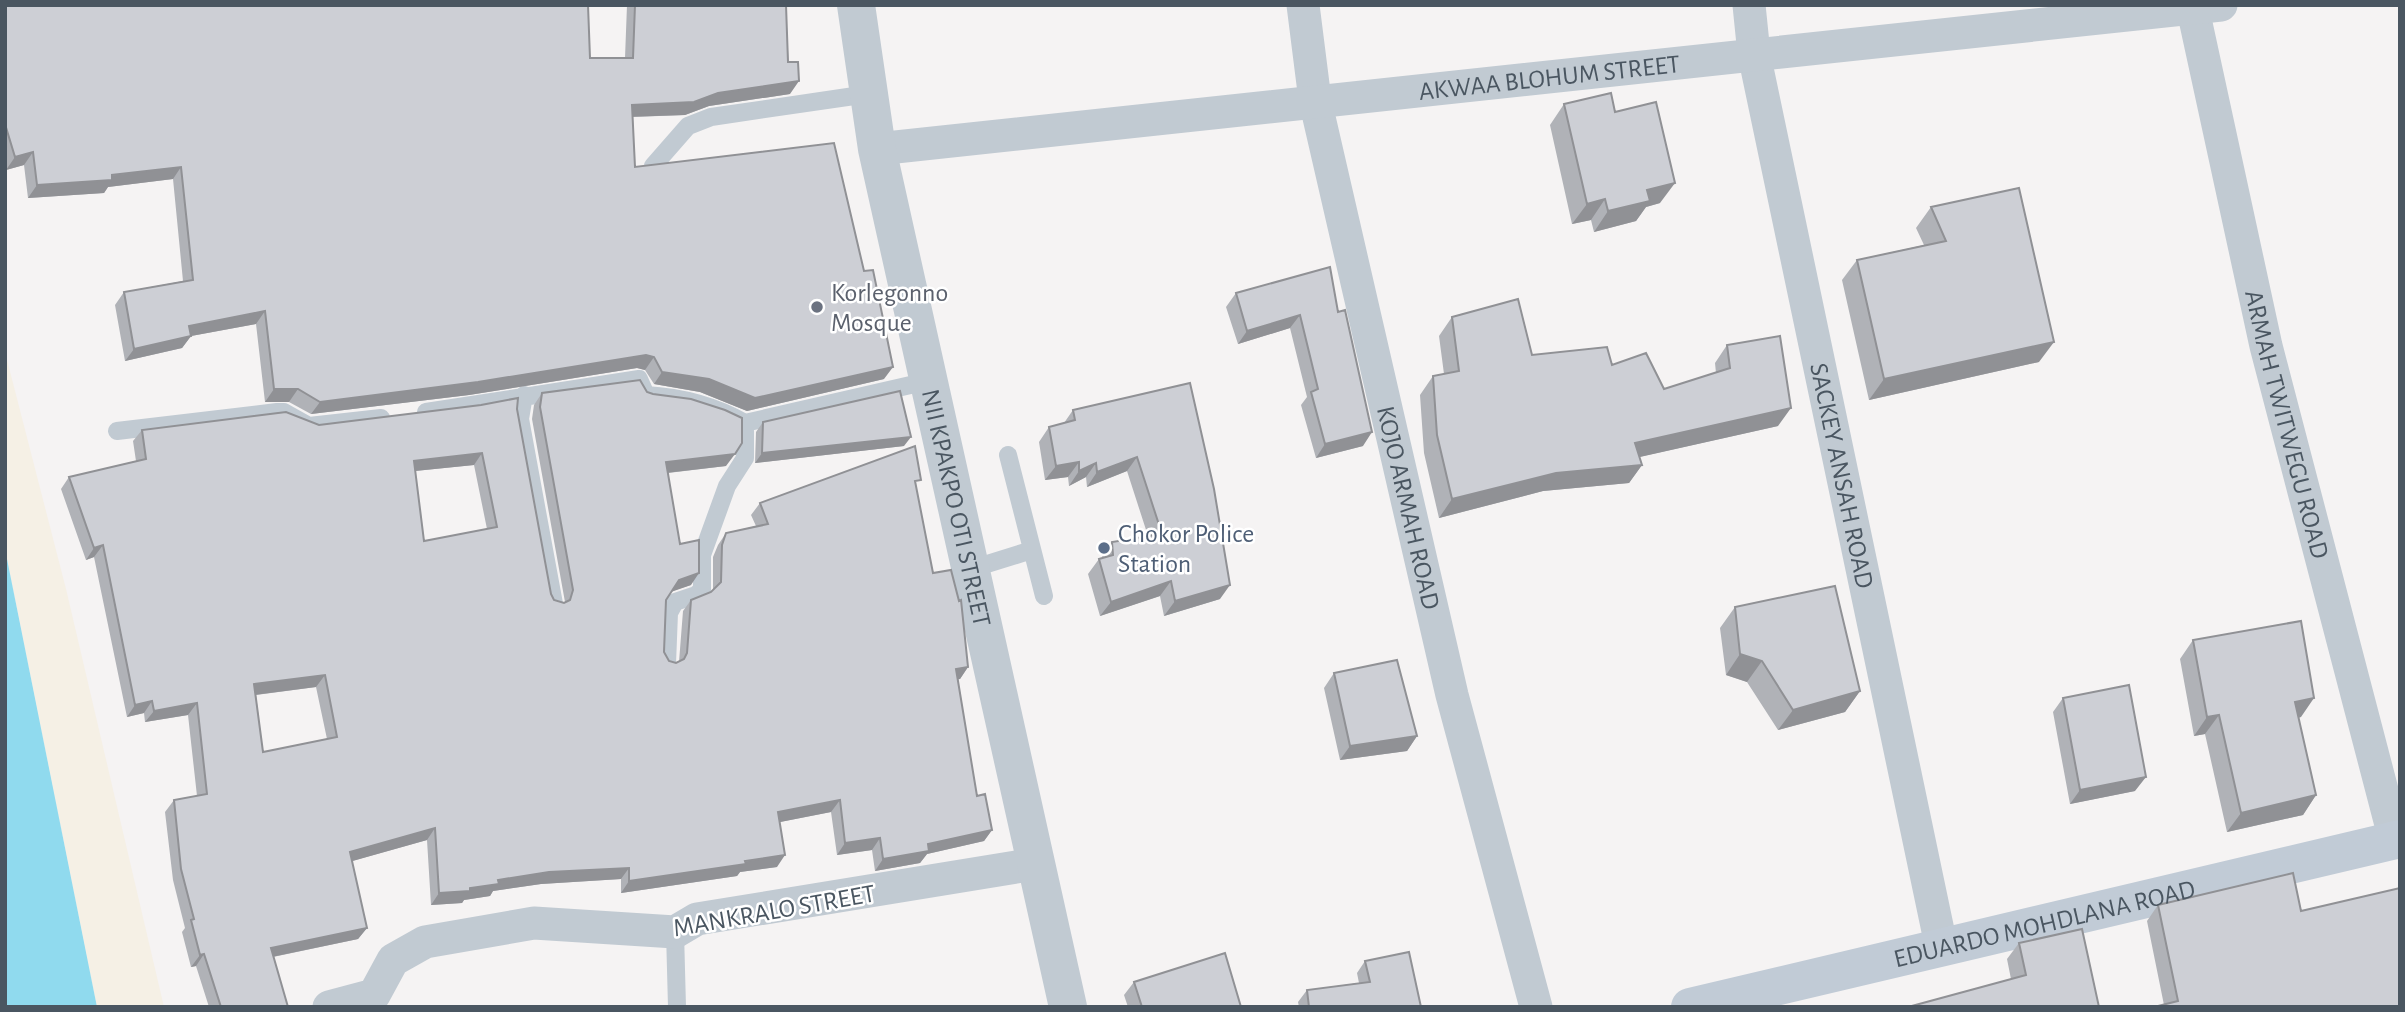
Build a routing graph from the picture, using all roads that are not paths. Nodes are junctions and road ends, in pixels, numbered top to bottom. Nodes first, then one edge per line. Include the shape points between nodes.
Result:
1 (856, 5) edge
2 (1303, 5) edge
3 (1749, 5) edge
4 (2202, 6) edge
5 (1754, 54) junction
6 (868, 94) junction
7 (1315, 100) junction
8 (877, 149) junction
9 (653, 166) edge
10 (928, 381) junction
11 (524, 395) junction
12 (745, 423) junction
13 (117, 431) dead end
14 (1007, 455) dead end
15 (1032, 550) junction
16 (971, 569) junction
17 (1044, 596) dead end
18 (554, 604) edge
19 (667, 664) edge
20 (2398, 839) edge
21 (1035, 864) junction
22 (675, 932) junction
23 (1941, 945) junction
24 (374, 1001) edge
25 (329, 1007) edge
26 (677, 1007) edge
27 (1069, 1007) edge
28 (1536, 1007) edge
29 (1690, 1007) edge

1 - 6 street, NII KPAKPO OTI STREET
2 - 7 street, KOJO ARMAH ROAD
3 - 5 street, SACKEY ANSAH ROAD
4 - 5 street, AKWAA BLOHUM STREET
4 - 20 street, ARMAH TWITWEGU ROAD via 2266,346
5 - 7 street, AKWAA BLOHUM STREET
5 - 23 street, SACKEY ANSAH ROAD
6 - 8 street, NII KPAKPO OTI STREET
6 - 9 lane via 711,117 688,126
7 - 8 street, AKWAA BLOHUM STREET
7 - 28 street, KOJO ARMAH ROAD via 1452,695
8 - 10 street, NII KPAKPO OTI STREET
10 - 12 lane
10 - 16 street, NII KPAKPO OTI STREET
11 - 12 lane via 639,379 646,395 678,397 724,411
11 - 13 lane via 309,426 276,412
11 - 18 lane via 520,419
12 - 19 lane via 745,458 727,486 702,555 702,590 675,602 669,613
14 - 15 lane
15 - 16 lane
15 - 17 lane
16 - 21 street, NII KPAKPO OTI STREET
20 - 23 main road, EDUARDO MOHDLANA ROAD
21 - 22 street, MANKRALO STREET via 697,919
21 - 27 street, NII KPAKPO OTI STREET
22 - 24 street, MANKRALO STREET via 534,923 425,942 393,960
22 - 26 lane
23 - 29 main road, EDUARDO MOHDLANA ROAD
24 - 25 street, MANKRALO STREET

